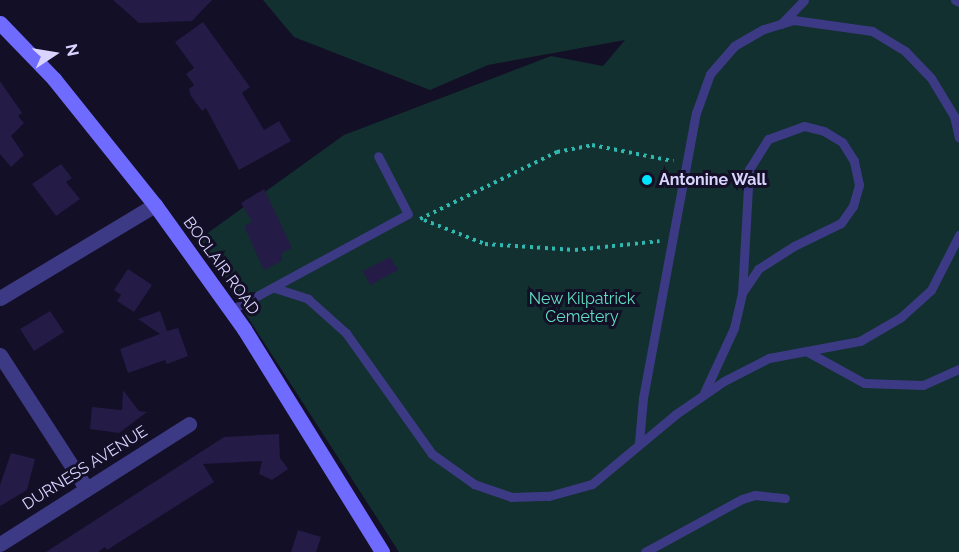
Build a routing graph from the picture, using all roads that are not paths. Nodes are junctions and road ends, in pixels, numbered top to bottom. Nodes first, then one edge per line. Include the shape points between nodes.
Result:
1 (804, 0) edge
2 (0, 23) edge
3 (781, 24) junction
4 (959, 137) edge
5 (378, 156) dead end
6 (155, 205) junction
7 (959, 235) edge
8 (275, 288) junction
9 (742, 293) junction
10 (0, 298) edge
11 (231, 310) junction
12 (806, 351) junction
13 (0, 355) edge
14 (959, 369) edge
15 (703, 396) junction
16 (189, 424) dead end
17 (639, 441) junction
18 (86, 488) junction
19 (785, 498) dead end
20 (0, 544) edge
21 (382, 552) edge
22 (645, 552) edge

1 - 3 lane
2 - 6 main road, BOCLAIR ROAD via 54,79
3 - 4 lane via 794,20 831,22 872,31 905,51 937,88 954,116
3 - 17 lane via 734,46 710,74 684,163
5 - 8 lane via 408,214
6 - 10 street
6 - 11 main road, BOCLAIR ROAD
7 - 12 lane via 931,290 901,316 860,341
8 - 11 lane
8 - 17 lane via 308,299 346,333 432,454 474,484 511,497 549,495 592,484
9 - 9 lane via 758,269 841,223 853,206 860,185 854,161 842,142 824,130 804,126 783,131 768,139 753,161 749,169
9 - 15 lane via 734,328
11 - 21 main road, BOCLAIR ROAD
12 - 14 lane via 864,383 923,385
12 - 15 lane via 769,358
13 - 18 street
15 - 17 lane
16 - 18 street, DURNESS AVENUE
18 - 20 street, DURNESS AVENUE
19 - 22 lane via 755,495 742,499

